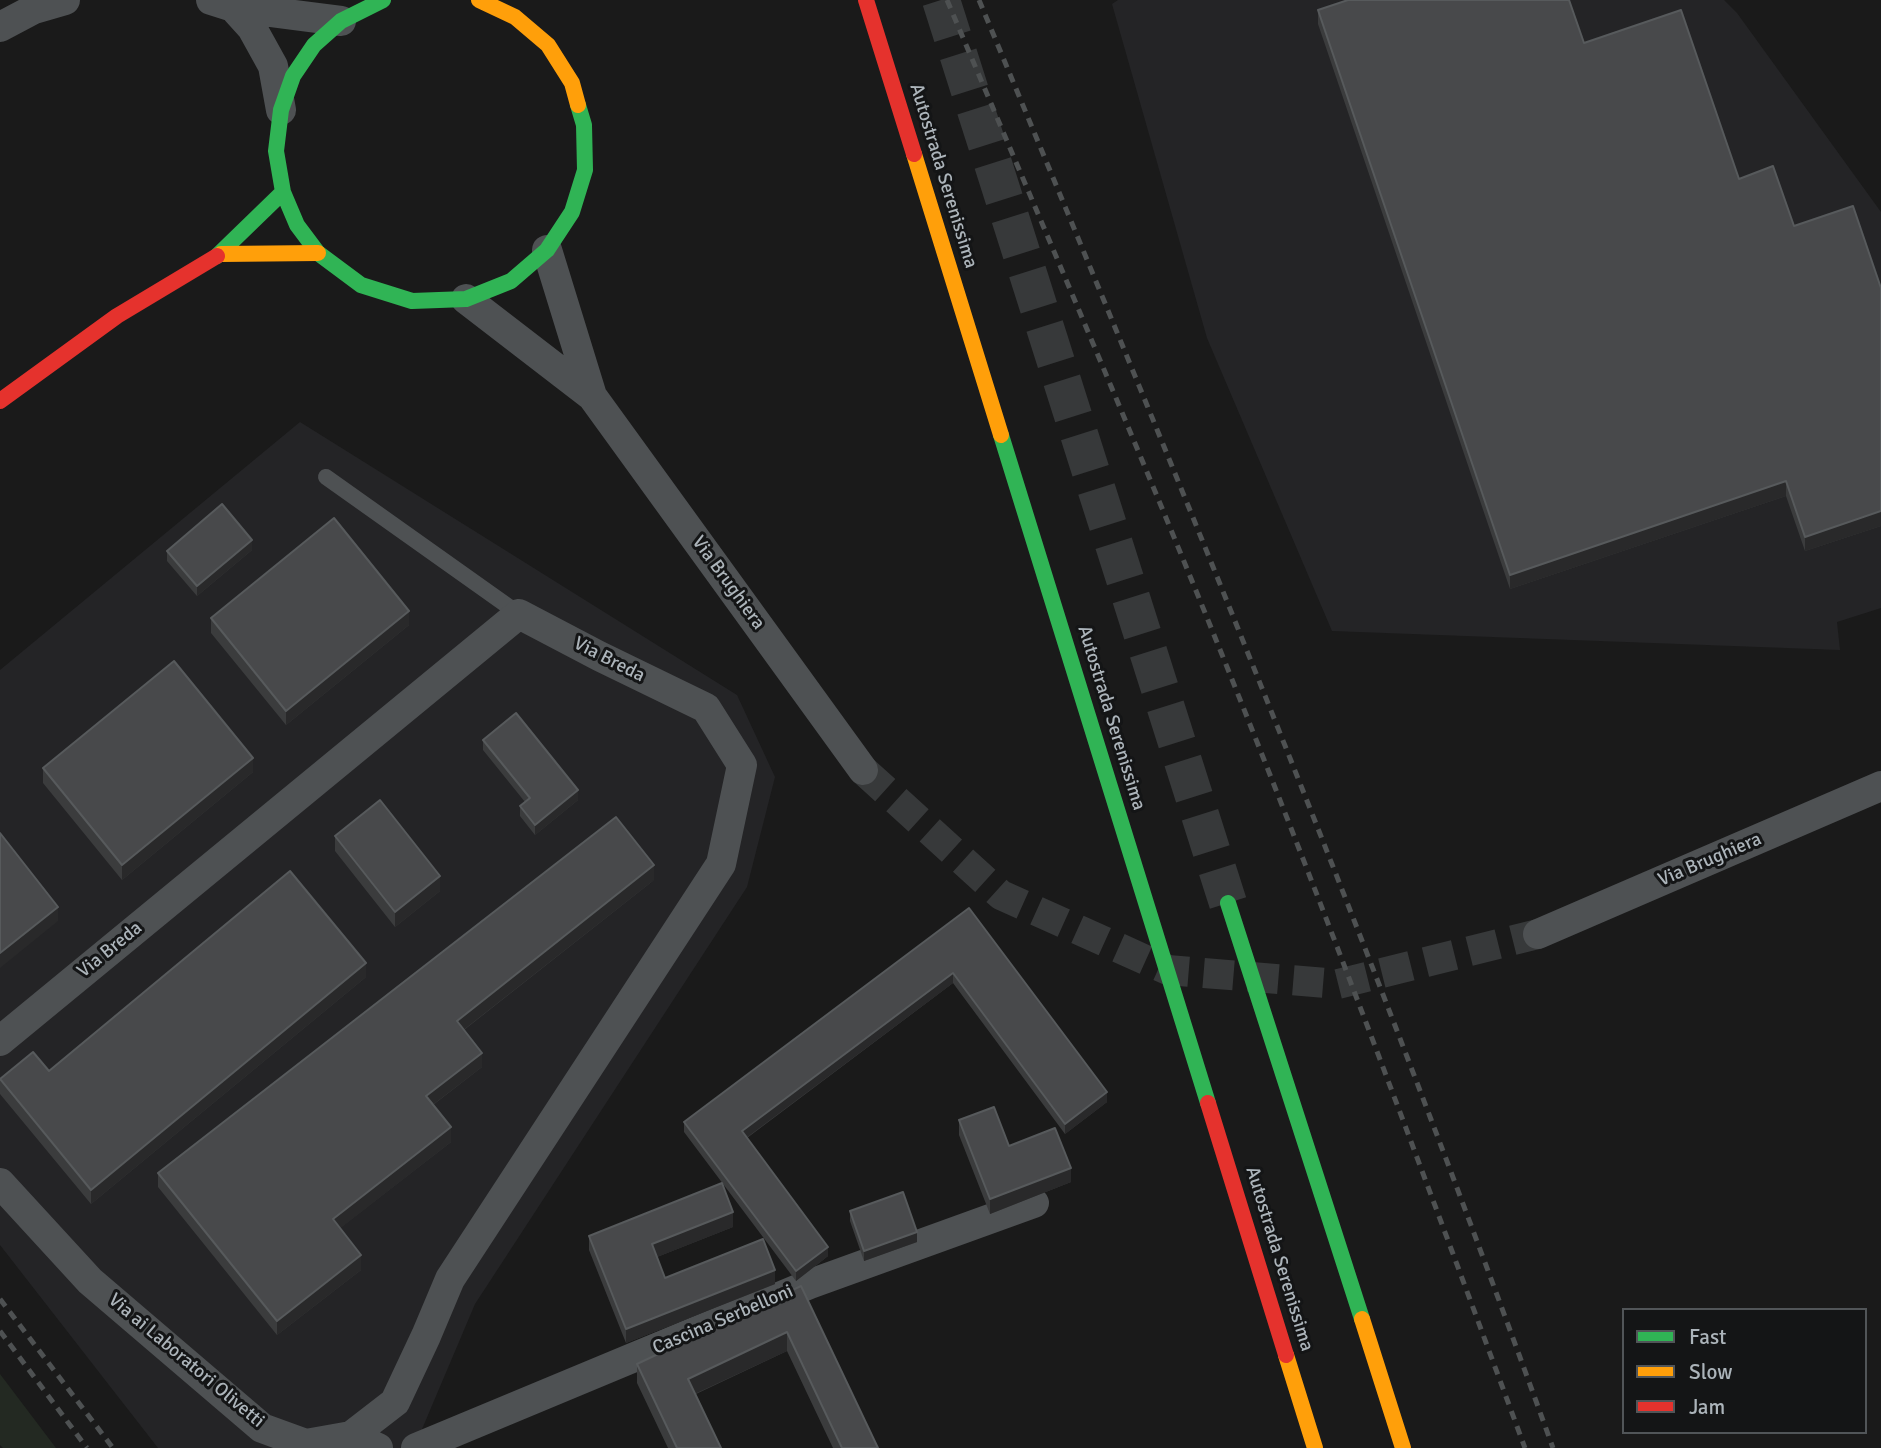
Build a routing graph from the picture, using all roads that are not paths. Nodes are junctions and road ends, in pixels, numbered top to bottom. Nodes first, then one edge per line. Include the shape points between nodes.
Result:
1 (65, 0) edge
2 (383, 0) edge
3 (479, 0) edge
4 (866, 0) edge
5 (222, 4) edge
6 (341, 21) junction
7 (544, 23) dead end
8 (0, 27) edge
9 (548, 45) junction
10 (281, 110) junction
11 (283, 192) junction
12 (547, 250) junction
13 (318, 253) junction
14 (221, 254) junction
15 (466, 299) junction
16 (592, 396) junction
17 (0, 401) edge
18 (326, 477) dead end
19 (519, 614) junction
20 (863, 770) tunnel mouth
21 (1881, 786) edge
22 (1228, 903) tunnel mouth
23 (1538, 934) tunnel mouth
24 (0, 1041) edge
25 (0, 1184) edge
26 (1034, 1203) edge
27 (450, 1279) joint
28 (351, 1436) junction
29 (378, 1448) edge
30 (416, 1448) edge
31 (1315, 1448) edge
32 (1403, 1448) edge

1 - 8 street via 34,9
2 - 6 main road
3 - 9 main road via 516,17
4 - 31 main road, Autostrada Serenissima
5 - 6 street
5 - 10 street via 252,28 273,66
6 - 10 main road via 314,45 293,76
7 - 9 main road
9 - 12 main road via 572,83 584,125 584,170 572,212
10 - 11 main road via 276,151
11 - 13 main road via 297,225
11 - 14 main road
12 - 15 main road via 511,281
12 - 16 street, Via Brughiera
13 - 14 main road
13 - 15 main road via 361,285 399,297 412,301
14 - 17 main road via 117,316
15 - 16 street, Via Brughiera
16 - 20 street, Via Brughiera
18 - 19 lane
19 - 24 street, Via Breda
19 - 27 street, Via Breda via 706,708 742,765 721,863
21 - 23 street, Via Brughiera
22 - 32 main road
25 - 28 street, Via ai Laboratori Olivetti via 89,1281 262,1428 306,1444
26 - 30 street, Cascina Serbelloni via 810,1284
27 - 28 street, Via ai Laboratori Olivetti via 395,1402
28 - 29 street

